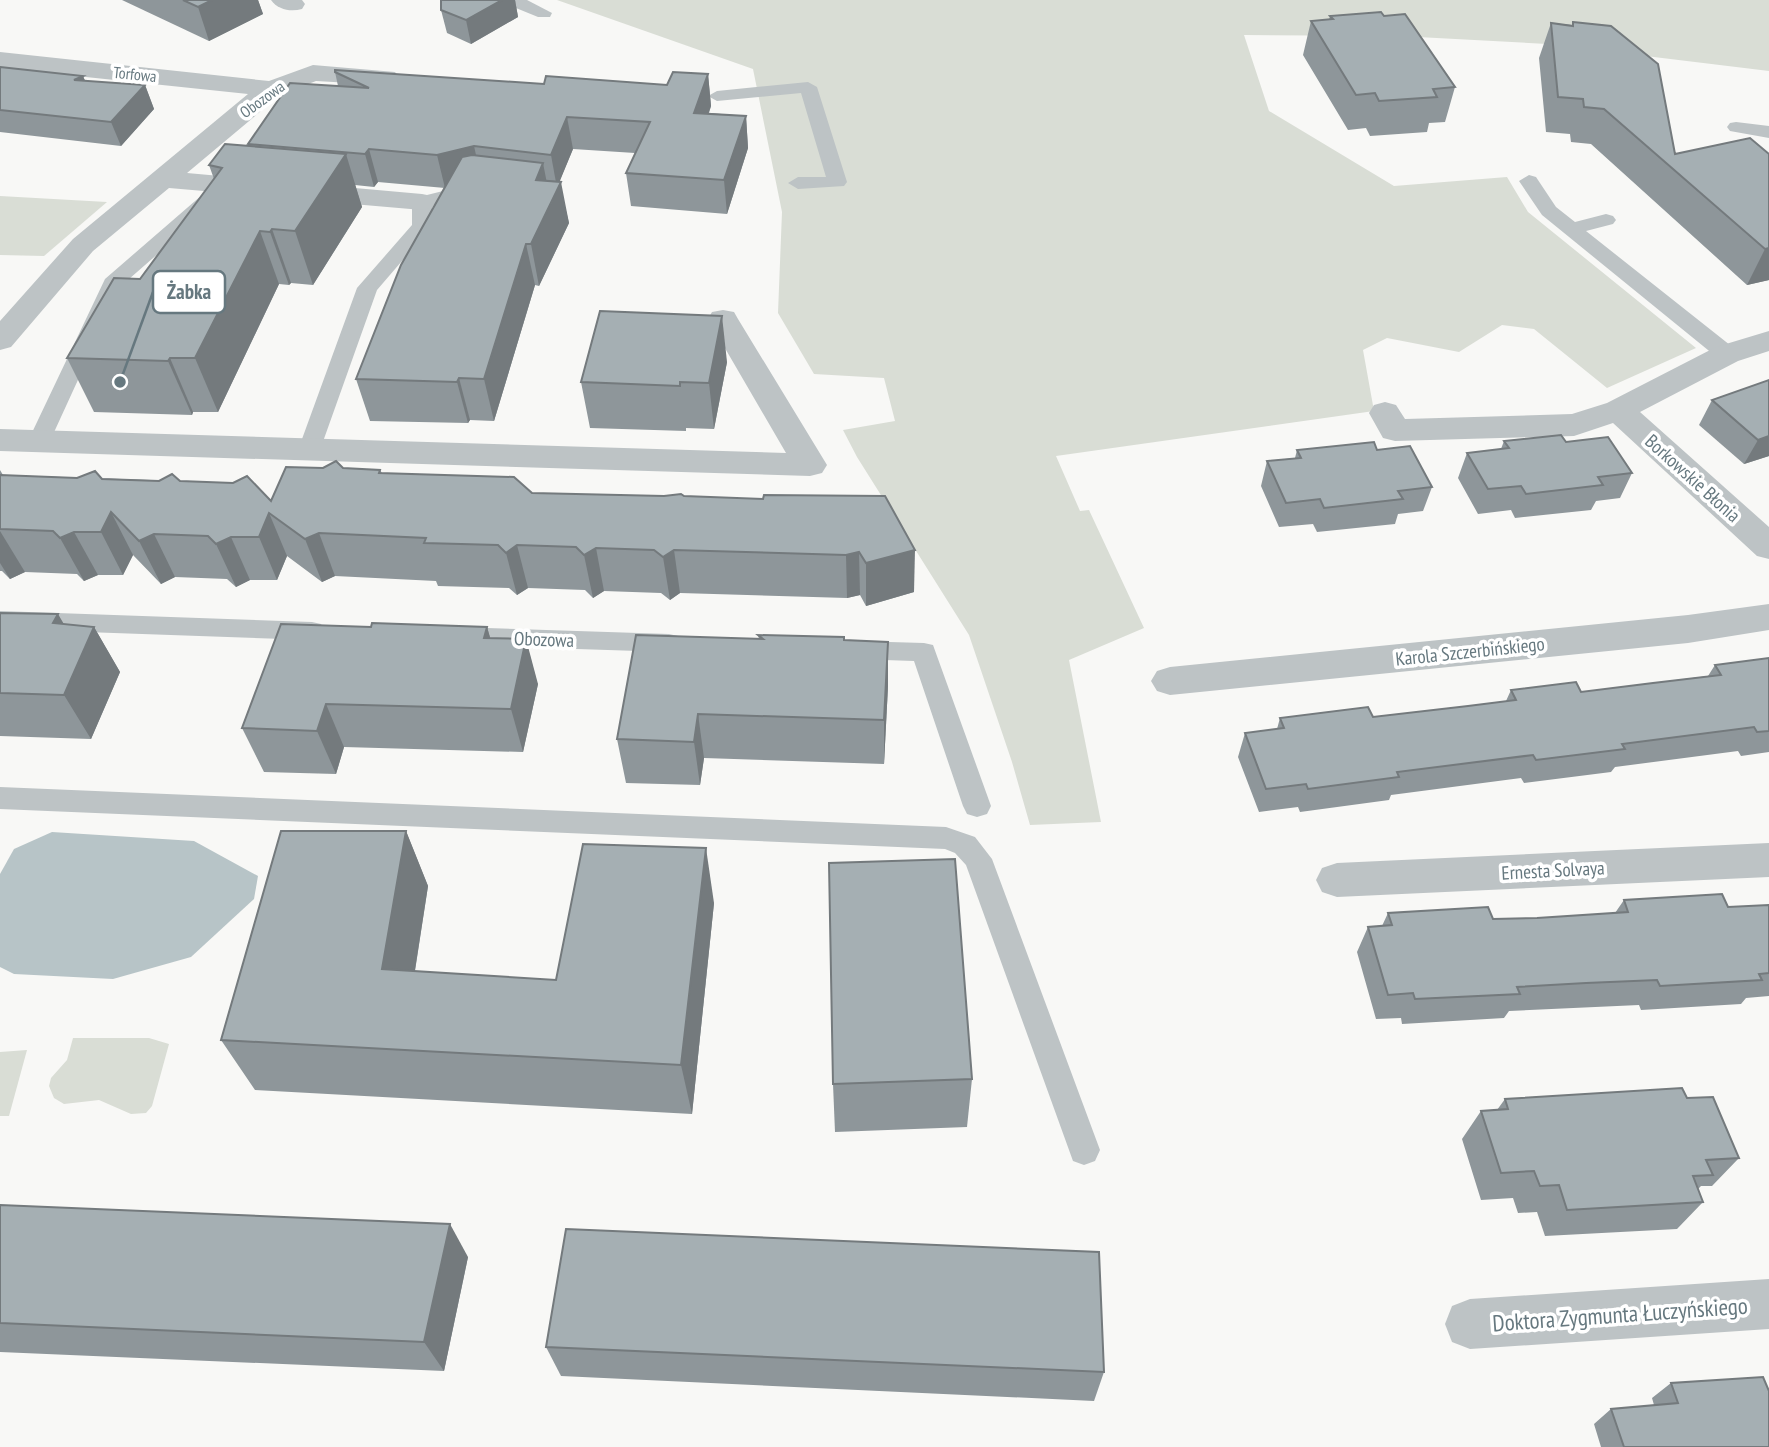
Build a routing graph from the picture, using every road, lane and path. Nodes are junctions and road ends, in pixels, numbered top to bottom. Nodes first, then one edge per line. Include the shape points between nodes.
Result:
1 (512, 0) edge
2 (544, 13) dead end
3 (0, 60) edge
4 (410, 79) edge
5 (271, 89) junction
6 (689, 95) edge
7 (716, 96) joint
8 (1736, 127) dead end
9 (1769, 132) edge
10 (163, 179) junction
11 (1529, 181) dead end
12 (798, 183) dead end
13 (225, 184) junction
14 (495, 189) edge
15 (422, 202) junction
16 (1606, 220) dead end
17 (1572, 229) junction
18 (723, 318) edge
19 (0, 340) edge
20 (1769, 341) edge
21 (1727, 354) junction
22 (1618, 410) junction
23 (1385, 413) dead end
24 (0, 440) edge
25 (38, 441) junction
26 (309, 450) junction
27 (1769, 547) edge
28 (1769, 617) edge
29 (0, 620) edge
30 (331, 632) edge
31 (428, 635) edge
32 (690, 644) edge
33 (828, 649) edge
34 (1170, 681) dead end
35 (0, 798) edge
36 (977, 806) dead end
37 (1769, 860) edge
38 (1337, 880) dead end
39 (1084, 1150) dead end
40 (1769, 1304) edge
41 (1470, 1324) dead end

1 - 2 lane
3 - 5 street, Torfowa
4 - 5 street, Obozowa via 313,73
5 - 10 street, Obozowa
6 - 7 street
7 - 12 lane via 808,87 837,182
8 - 9 lane
10 - 13 street
10 - 19 street, Obozowa via 83,245
11 - 17 lane via 1549,211
13 - 15 street
13 - 25 lane via 112,282
14 - 15 lane via 481,187
15 - 26 lane via 422,226 367,288
16 - 17 lane
17 - 21 lane
18 - 26 street via 810,465
20 - 21 street
21 - 22 street
22 - 23 street via 1574,425 1395,430
22 - 27 street, Borkowskie Błonia
24 - 25 street
25 - 26 street
28 - 34 street, Karola Szczerbińskiego
29 - 30 lane
31 - 32 lane, Obozowa
33 - 36 lane via 925,652
35 - 39 lane via 946,838 965,845 978,859
37 - 38 street, Ernesta Solvaya
40 - 41 street, Doktora Zygmunta Łuczyńskiego

